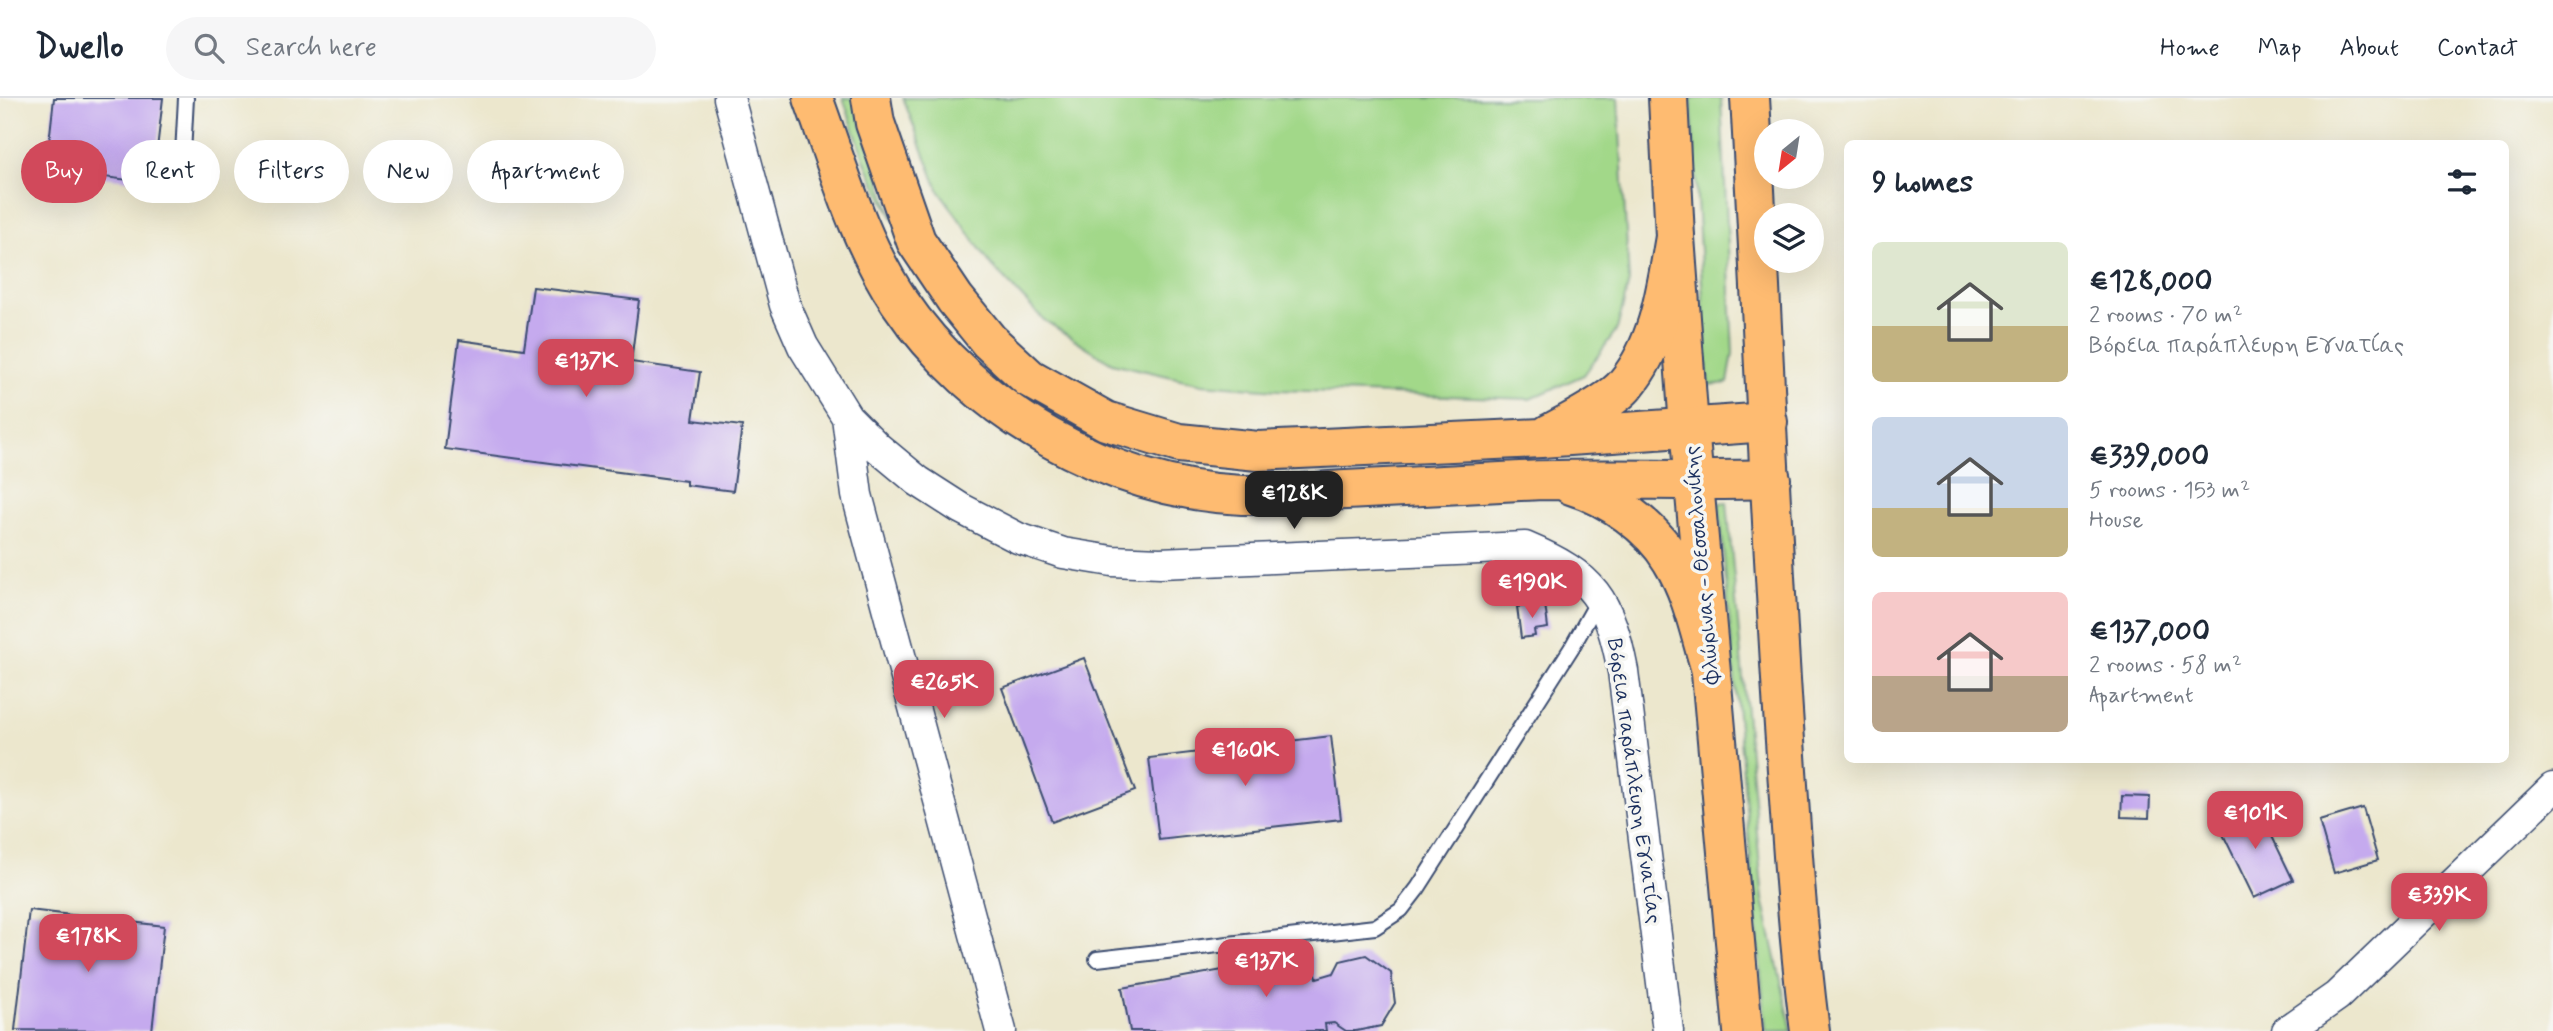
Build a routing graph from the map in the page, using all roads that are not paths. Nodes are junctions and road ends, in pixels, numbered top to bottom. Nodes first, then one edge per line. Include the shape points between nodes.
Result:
1 (186, 98) edge
2 (729, 98) edge
3 (813, 98) edge
4 (872, 98) edge
5 (1668, 98) edge
6 (1750, 98) edge
7 (183, 140) edge
8 (1675, 237) junction
9 (847, 417) junction
10 (1768, 422) junction
11 (1689, 427) junction
12 (1541, 439) junction
13 (1770, 479) junction
14 (1555, 480) junction
15 (1695, 481) junction
16 (1600, 598) junction
17 (1710, 667) junction
18 (2553, 788) edge
19 (1097, 959) dead end
20 (1001, 1031) edge
21 (1668, 1031) edge
22 (1743, 1031) edge
23 (1810, 1031) edge
24 (2287, 1031) edge

1 - 7 lane
2 - 9 street, Βόρεια παράπλευρη Εγνατίας via 785,305 803,346
3 - 14 main road via 866,241 899,301 940,352 981,392 1065,448 1157,481 1241,495
4 - 12 main road via 875,123 916,241 955,299 989,341 1029,378 1106,421 1179,443 1258,451
5 - 8 main road, Φλώρινας - Θεσσαλονίκης
6 - 10 main road
8 - 11 main road, Φλώρινας - Θεσσαλονίκης
8 - 12 main road via 1650,346 1625,386
9 - 16 street, Βόρεια παράπλευρη Εγνατίας via 918,481 960,508 1018,538 1063,553 1160,563 1525,547 1583,578
9 - 20 street via 858,495
10 - 11 main road
10 - 13 main road
11 - 12 main road
11 - 15 main road, Φλώρινας - Θεσσαλονίκης
13 - 15 main road
13 - 23 main road via 1799,947
14 - 15 main road
14 - 17 main road via 1594,492 1641,524 1672,559
15 - 17 main road, Φλώρινας - Θεσσαλονίκης
16 - 19 lane via 1401,910 1375,927
16 - 21 street, Βόρεια παράπλευρη Εγνατίας via 1615,630 1623,671
17 - 22 main road, Φλώρινας - Θεσσαλονίκης
18 - 24 street via 2337,996

